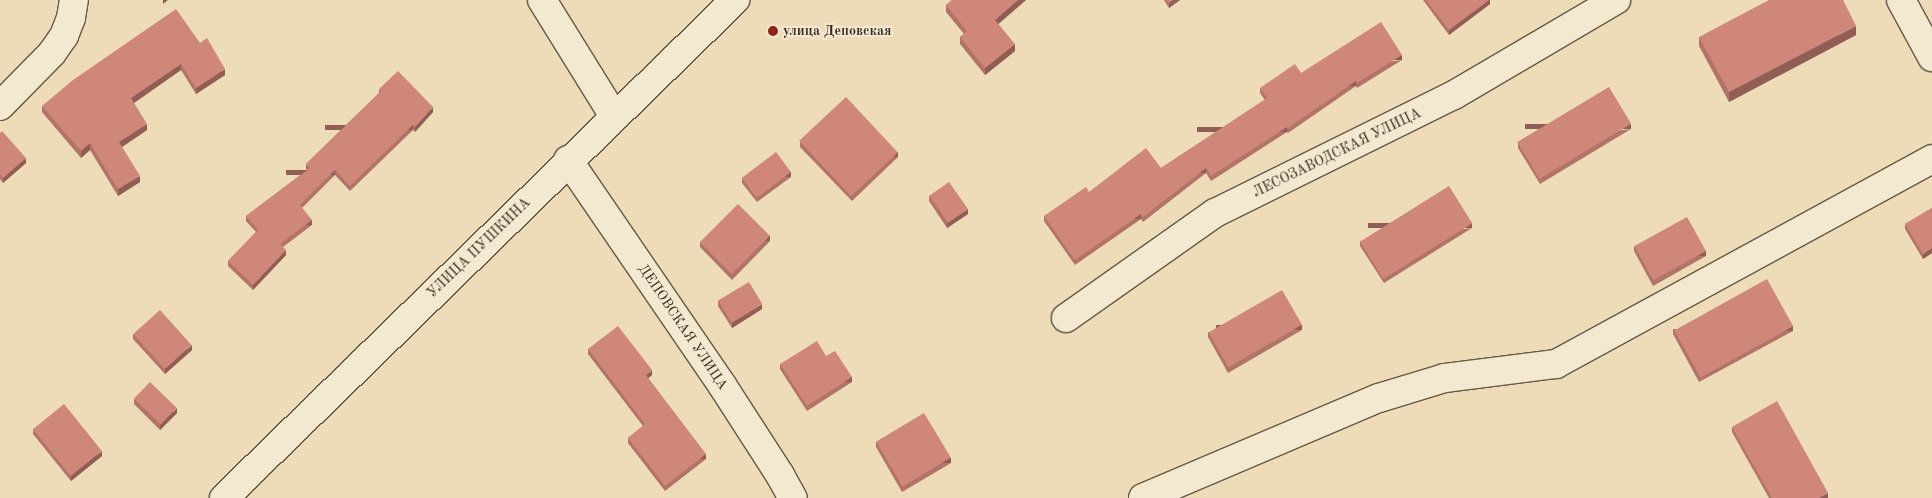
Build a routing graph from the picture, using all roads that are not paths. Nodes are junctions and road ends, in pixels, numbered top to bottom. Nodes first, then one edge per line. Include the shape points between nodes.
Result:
1 (74, 0) edge
2 (542, 0) edge
3 (735, 0) edge
4 (1616, 0) edge
5 (1901, 0) edge
6 (1932, 57) edge
7 (0, 106) edge
8 (614, 116) junction
9 (1932, 159) edge
10 (568, 160) junction
11 (1066, 318) dead end
12 (224, 498) edge
13 (792, 498) edge
14 (1144, 498) edge

1 - 7 street via 72,18 52,54
2 - 8 street
3 - 8 street, УЛИЦА ПУШКИНА
4 - 11 street, ЛЕСОЗАВОДСКАЯ УЛИЦА via 1454,95 1214,213
5 - 6 street
8 - 10 street, УЛИЦА ПУШКИНА
9 - 14 street via 1556,364 1445,378 1378,398
10 - 12 street, УЛИЦА ПУШКИНА
10 - 13 street, ДЕПОВСКАЯ УЛИЦА via 722,385

